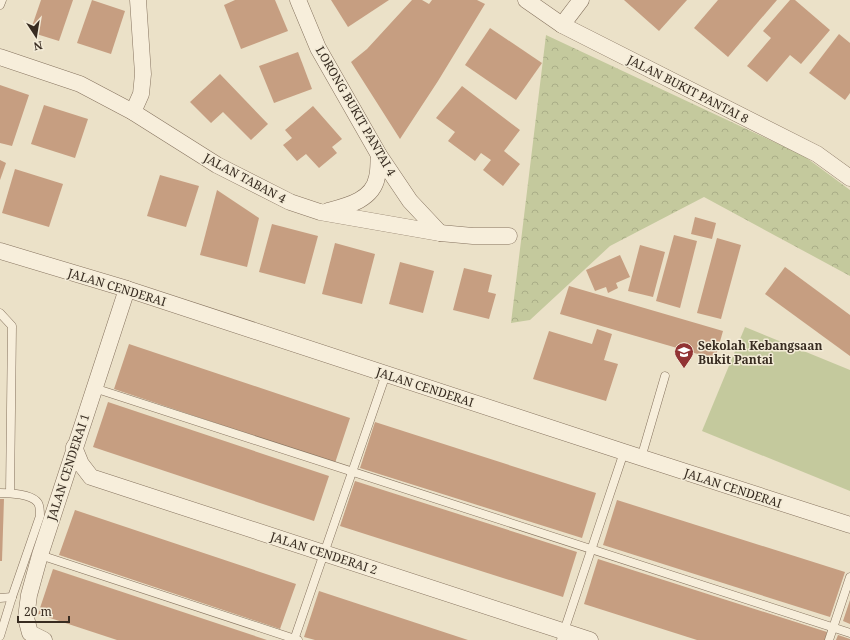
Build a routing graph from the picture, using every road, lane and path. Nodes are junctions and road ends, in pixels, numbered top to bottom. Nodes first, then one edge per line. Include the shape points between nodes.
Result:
1 (2, 0) edge
2 (138, 0) edge
3 (298, 0) edge
4 (526, 0) edge
5 (582, 0) edge
6 (0, 5) edge
7 (562, 25) junction
8 (0, 57) edge
9 (133, 112) junction
10 (379, 155) junction
11 (850, 178) edge
12 (320, 212) junction
13 (440, 233) junction
14 (509, 236) dead end
15 (0, 251) edge
16 (127, 289) junction
17 (0, 313) edge
18 (386, 374) junction
19 (665, 376) dead end
20 (94, 388) junction
21 (74, 447) junction
22 (624, 452) junction
23 (641, 458) junction
24 (352, 472) junction
25 (0, 493) edge
26 (10, 493) junction
27 (850, 525) edge
28 (591, 550) junction
29 (324, 553) junction
30 (40, 555) junction
31 (850, 577) edge
32 (0, 598) edge
33 (12, 598) junction
34 (833, 628) junction
35 (850, 633) edge
36 (0, 636) edge
37 (562, 636) edge
38 (44, 640) edge
39 (296, 640) edge
40 (590, 640) edge
41 (829, 640) edge

1 - 6 lane
2 - 9 street via 143,74 140,94
3 - 10 street, LORONG BUKIT PANTAI 4 via 318,48
4 - 7 street, JALAN BUKIT PANTAI 8
5 - 7 street
7 - 11 street, JALAN BUKIT PANTAI 8 via 817,154
8 - 9 street, JALAN TABAN 4 via 80,84
9 - 12 street, JALAN TABAN 4 via 217,165 290,202
10 - 12 street via 377,178 366,195 346,207
10 - 13 street, LORONG BUKIT PANTAI 4 via 410,201
12 - 13 street, JALAN TABAN 4
13 - 14 street, JALAN TABAN 4
15 - 16 street, JALAN CENDERAI
16 - 18 street, JALAN CENDERAI
16 - 20 street, JALAN CENDERAI 1
17 - 26 lane via 12,326
18 - 22 street, JALAN CENDERAI
18 - 24 lane
19 - 23 lane
20 - 21 street, JALAN CENDERAI 1
20 - 24 lane
21 - 29 street, JALAN CENDERAI 2 via 81,464 91,476
21 - 30 street, JALAN CENDERAI 1
22 - 23 street, JALAN CENDERAI
22 - 28 lane
23 - 27 street, JALAN CENDERAI
24 - 28 lane
24 - 29 lane
25 - 26 lane
26 - 33 lane via 32,497 38,503 40,516
28 - 34 lane
28 - 37 lane
29 - 37 street, JALAN CENDERAI 2
29 - 39 lane
30 - 38 street, JALAN CENDERAI 1 via 29,595 26,618 30,633
30 - 39 lane
31 - 34 lane
32 - 33 lane
33 - 36 lane
34 - 35 lane
34 - 41 lane
37 - 40 street, JALAN CENDERAI 2

